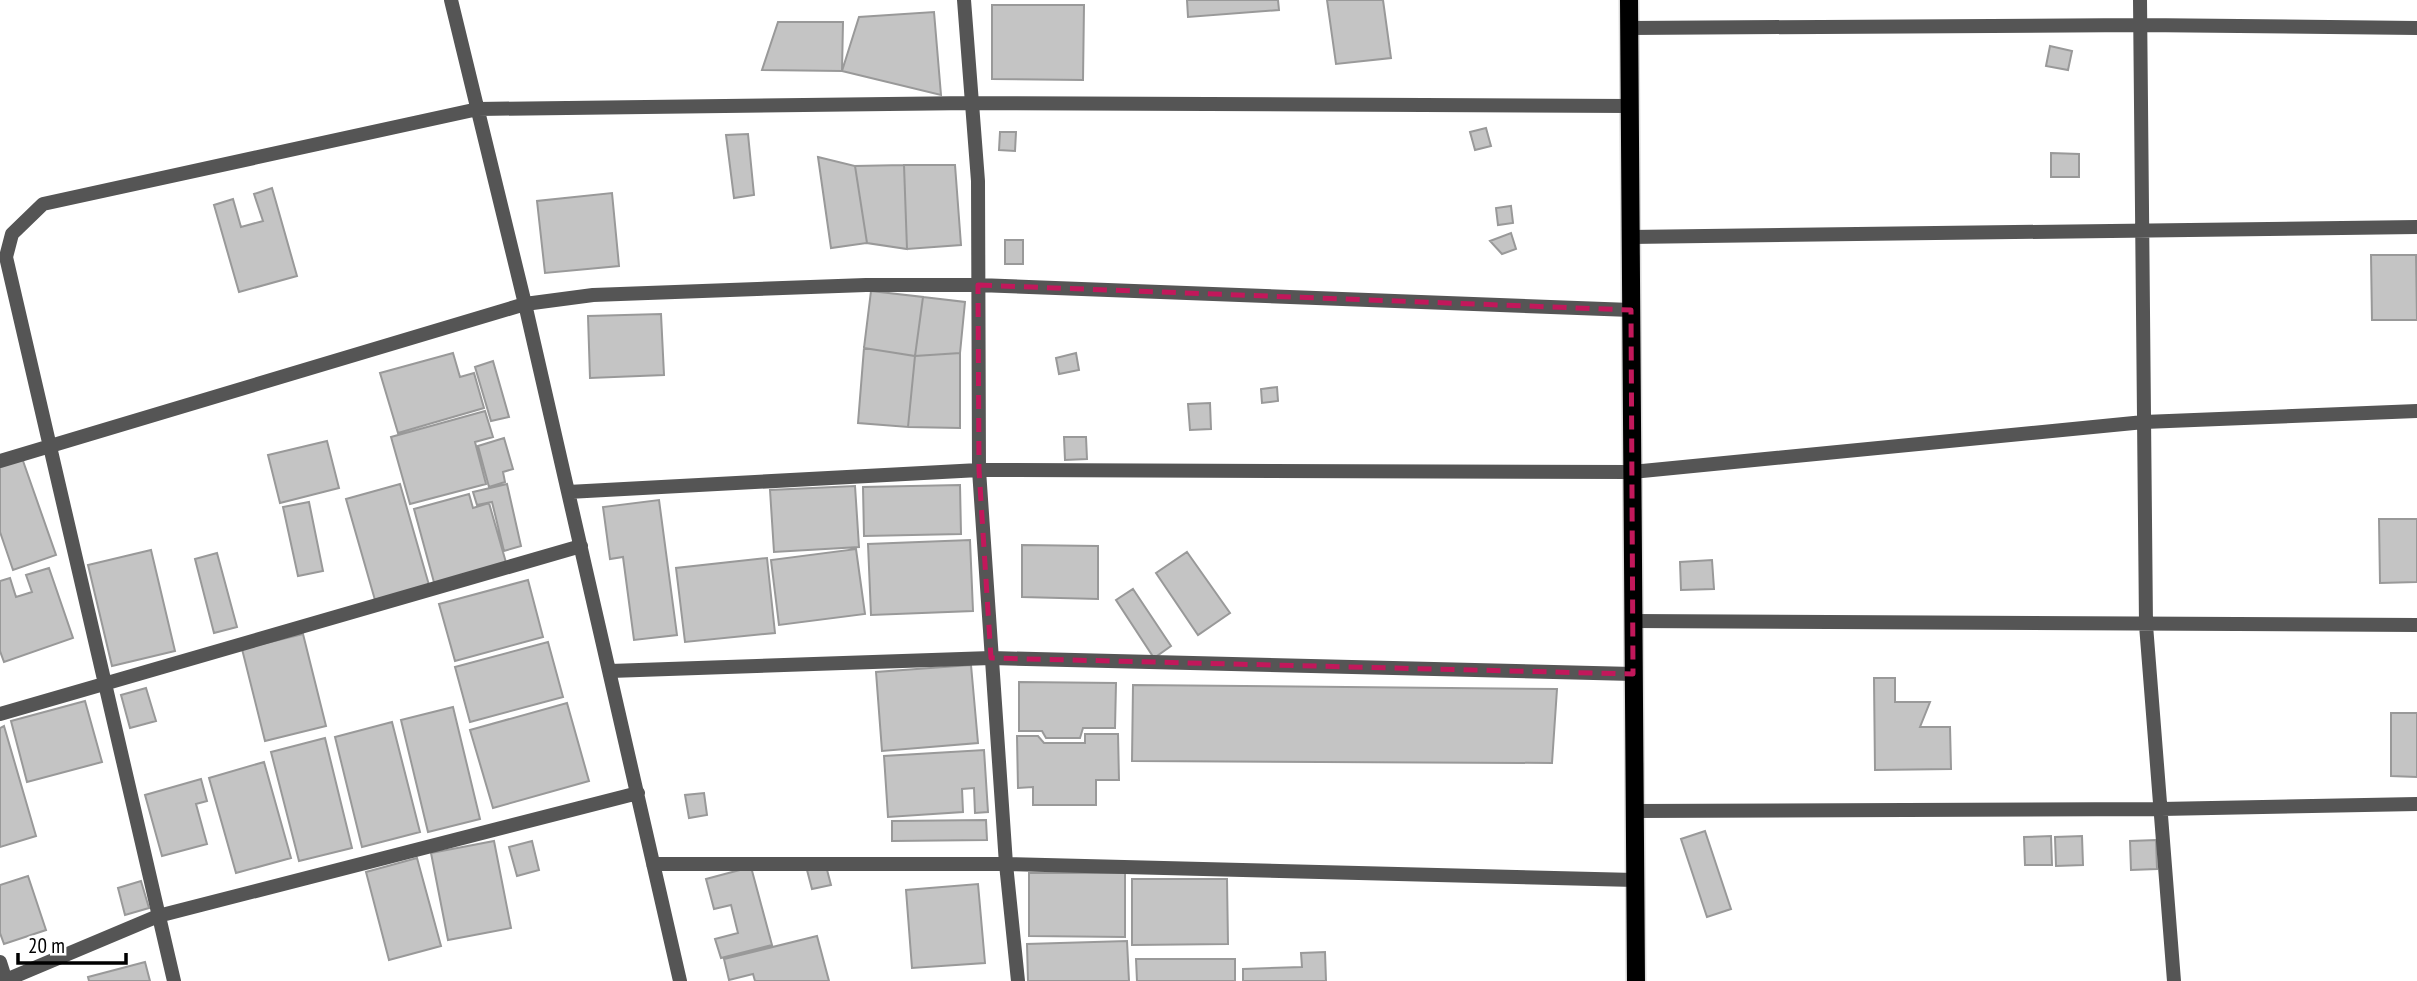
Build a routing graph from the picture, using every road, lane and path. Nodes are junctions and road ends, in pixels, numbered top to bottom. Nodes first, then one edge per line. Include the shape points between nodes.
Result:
1 (451, 0) edge
2 (964, 0) edge
3 (1629, 0) edge
4 (2140, 0) edge
5 (2141, 25) junction
6 (1629, 28) junction
7 (2417, 28) edge
8 (972, 103) junction
9 (1629, 106) junction
10 (478, 109) junction
11 (2417, 227) edge
12 (2142, 230) junction
13 (1630, 237) junction
14 (978, 285) junction
15 (525, 304) junction
16 (1631, 310) junction
17 (2417, 411) edge
18 (2144, 422) junction
19 (49, 446) junction
20 (0, 461) edge
21 (979, 470) junction
22 (1632, 471) junction
23 (568, 492) junction
24 (581, 546) junction
25 (1633, 621) junction
26 (2146, 625) junction
27 (2417, 625) edge
28 (991, 658) junction
29 (610, 671) junction
30 (1633, 674) junction
31 (104, 684) junction
32 (0, 714) edge
33 (638, 793) junction
34 (2417, 804) edge
35 (2161, 809) junction
36 (1635, 811) junction
37 (653, 864) junction
38 (1006, 864) junction
39 (1635, 880) junction
40 (158, 916) junction
41 (0, 961) edge
42 (6, 981) edge
43 (174, 981) edge
44 (680, 981) edge
45 (1018, 981) edge
46 (1636, 981) edge
47 (2174, 981) edge

1 - 10 street
2 - 8 street
3 - 6 main road
4 - 5 street
5 - 6 street
5 - 7 street
5 - 12 street
6 - 9 main road
8 - 9 street
8 - 10 street
8 - 14 street
9 - 13 main road
10 - 15 street
10 - 19 street via 43,204 12,234 6,257
11 - 12 street
12 - 13 street
12 - 18 street
13 - 16 main road
14 - 15 street via 593,295
14 - 16 street
14 - 21 street
15 - 19 street
15 - 23 street
16 - 22 main road
17 - 18 street
18 - 22 street
18 - 26 street
19 - 20 street
19 - 31 street
21 - 22 street
21 - 23 street
21 - 28 street
22 - 25 main road
23 - 24 street
24 - 29 street
24 - 31 street
25 - 26 street
25 - 30 main road
26 - 27 street
26 - 35 street
28 - 29 street
28 - 30 street
28 - 38 street
29 - 33 street
30 - 36 main road
31 - 32 street
31 - 40 street
33 - 37 street
33 - 40 street
34 - 35 street
35 - 36 street
35 - 47 street
36 - 39 main road
37 - 38 street
37 - 44 street
38 - 39 street
38 - 45 street
39 - 46 main road
40 - 42 street
40 - 43 street
41 - 42 street

